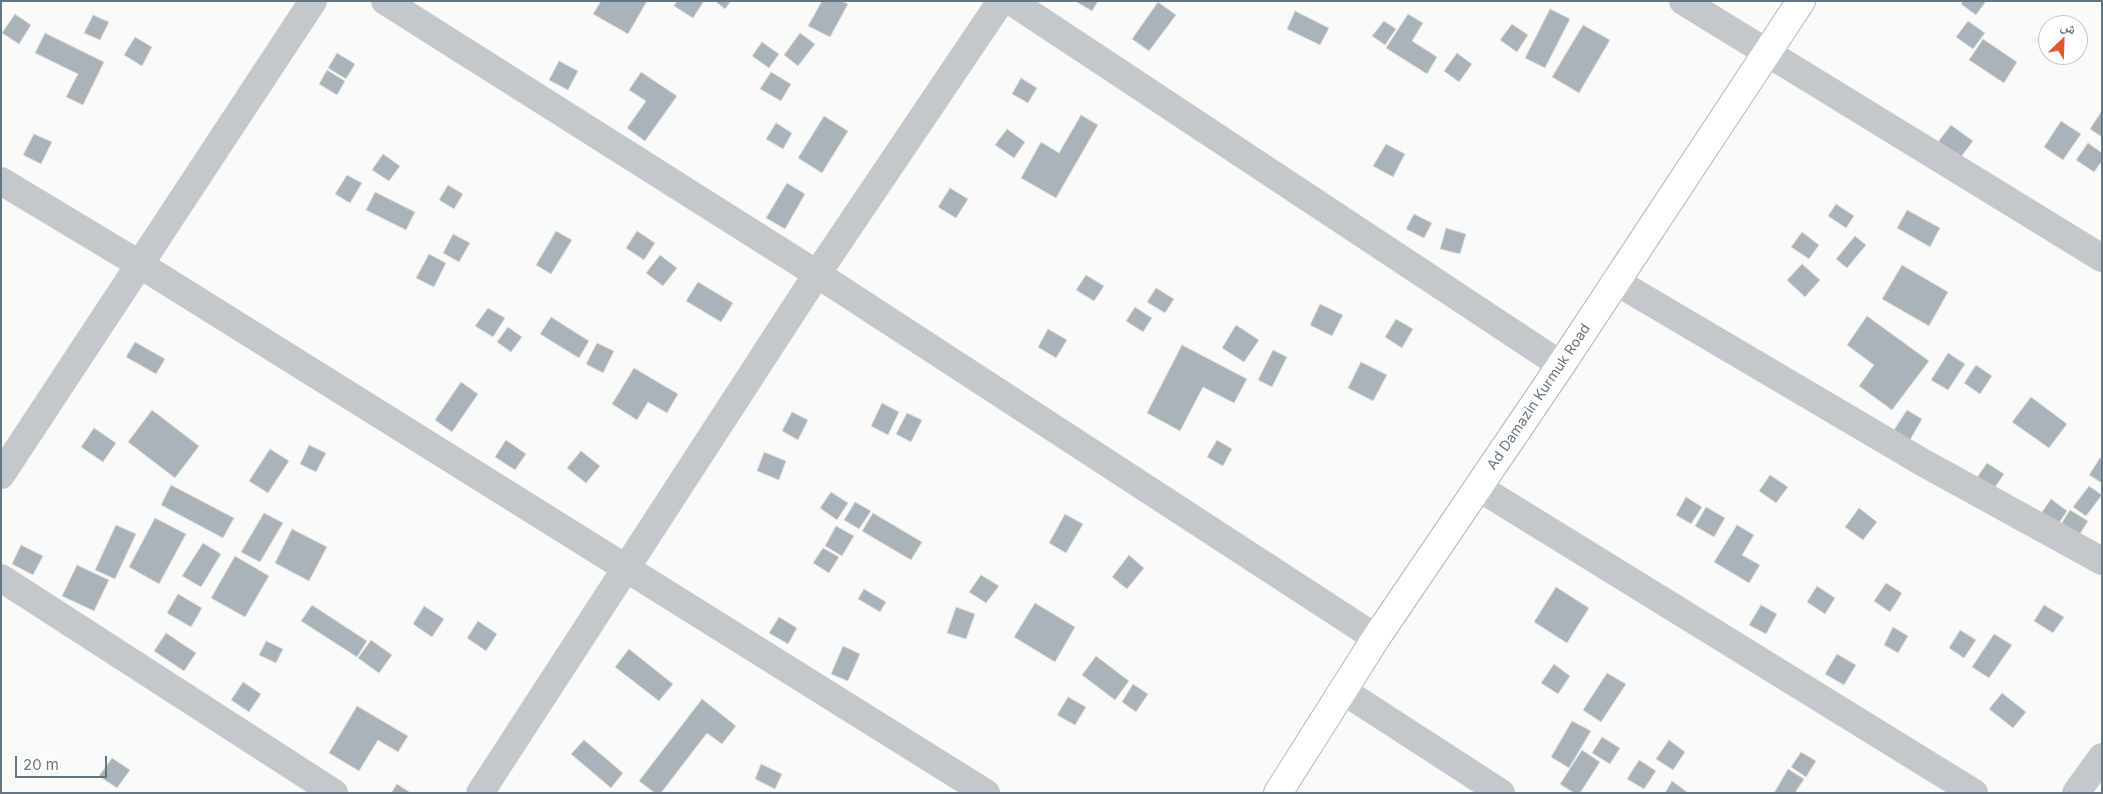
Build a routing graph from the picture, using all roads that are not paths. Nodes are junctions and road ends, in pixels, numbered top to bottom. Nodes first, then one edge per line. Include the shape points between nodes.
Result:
1 (313, 1) edge
2 (385, 1) edge
3 (1001, 1) edge
4 (1011, 1) edge
5 (1683, 1) edge
6 (1800, 1) edge
7 (1766, 52) junction
8 (1, 181) edge
9 (2102, 258) edge
10 (139, 264) junction
11 (816, 274) junction
12 (1615, 281) junction
13 (1561, 365) junction
14 (1, 475) edge
15 (1478, 487) junction
16 (2102, 561) edge
17 (626, 569) junction
18 (1, 578) edge
19 (1376, 638) junction
20 (1342, 690) junction
21 (2102, 757) edge
22 (2079, 792) edge
23 (334, 793) edge
24 (480, 793) edge
25 (986, 793) edge
26 (1278, 793) edge
27 (1501, 793) edge
28 (1974, 793) edge

1 - 10 street
2 - 11 street
3 - 11 street
4 - 13 street
5 - 7 street
6 - 7 highway, Ad Damazin Kurmuk Road
7 - 9 street
7 - 12 highway, Ad Damazin Kurmuk Road
8 - 10 street
10 - 14 street
10 - 17 street
11 - 17 street
11 - 19 street
12 - 13 highway, Ad Damazin Kurmuk Road
12 - 16 street via 1922,462
13 - 15 highway, Ad Damazin Kurmuk Road
15 - 19 highway, Ad Damazin Kurmuk Road
15 - 28 street
17 - 24 street
17 - 25 street
18 - 23 street
19 - 20 highway, Ad Damazin Kurmuk Road
20 - 26 highway, Ad Damazin Kurmuk Road
20 - 27 street
21 - 22 street

